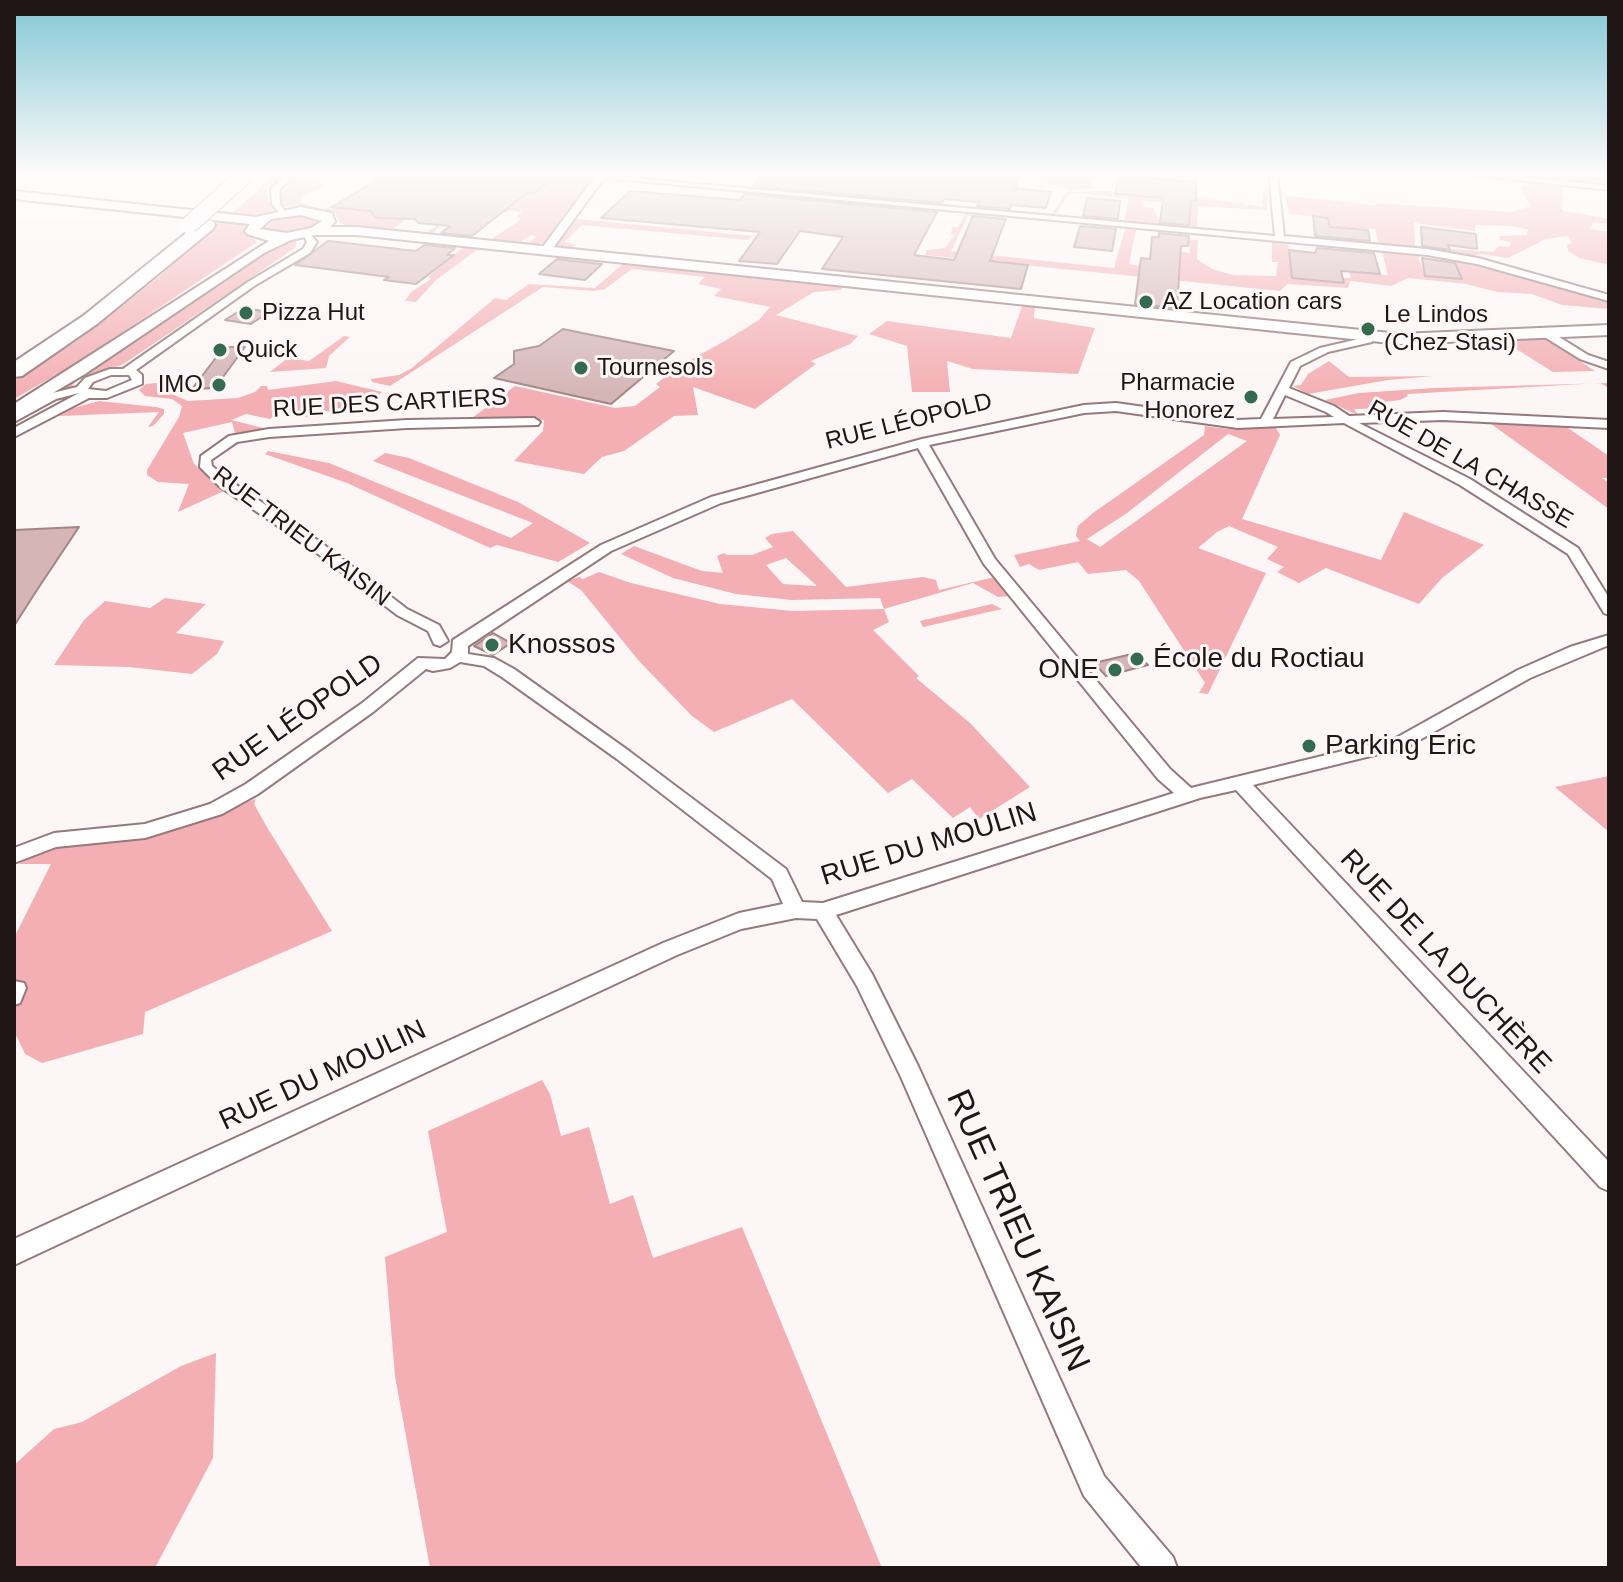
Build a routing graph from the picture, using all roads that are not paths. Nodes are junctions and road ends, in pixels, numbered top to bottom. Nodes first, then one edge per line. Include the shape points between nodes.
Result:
1 (167, 248) edge
2 (172, 248) edge
3 (253, 248) edge
4 (265, 248) edge
5 (309, 248) edge
6 (523, 248) edge
7 (1375, 248) edge
8 (546, 250) joint
9 (1609, 298) edge
10 (1609, 330) edge
11 (1547, 334) junction
12 (1368, 335) junction
13 (14, 355) edge
14 (1609, 366) edge
15 (14, 371) edge
16 (126, 372) junction
17 (1282, 389) junction
18 (84, 392) junction
19 (14, 404) edge
20 (14, 411) edge
21 (14, 418) edge
22 (1350, 420) junction
23 (1266, 421) junction
24 (534, 422) dead end
25 (1609, 424) edge
26 (14, 433) edge
27 (247, 436) joint
28 (922, 443) junction
29 (1609, 610) edge
30 (1609, 640) edge
31 (440, 641) junction
32 (458, 651) junction
33 (424, 662) junction
34 (1240, 783) junction
35 (1188, 796) junction
36 (14, 856) edge
37 (796, 910) junction
38 (823, 911) junction
39 (14, 988) edge
40 (14, 998) edge
41 (1609, 1179) edge
42 (14, 1252) edge
43 (1162, 1568) edge

1 - 13 highway
2 - 15 highway via 90,320
3 - 19 main road
4 - 20 main road
5 - 16 street
6 - 8 main road
7 - 9 street via 1454,256
8 - 12 main road
10 - 11 main road
11 - 12 main road via 1400,339
11 - 14 street
12 - 17 street via 1368,340 1305,358 1289,372
16 - 18 street via 98,376
16 - 18 street via 139,378 133,386 107,395
17 - 22 street, RUE DE LA CHASSE
17 - 23 street
18 - 21 street via 52,396
18 - 26 street
22 - 23 street, RUE LÉOPOLD
22 - 25 street, RUE LÉOPOLD via 1443,416
22 - 29 street, RUE DE LA CHASSE via 1465,482 1573,551
23 - 28 street, RUE LÉOPOLD via 1238,424 1116,407 1084,409
24 - 27 street, RUE DES CARTIERS via 407,424
27 - 31 street, RUE TRIEU KAISIN via 209,454 209,470 402,612 434,628
28 - 32 street, RUE LÉOPOLD via 716,500 606,548
28 - 35 street via 989,561 1164,774
30 - 34 street, RUE DU MOULIN via 1524,674 1401,743
31 - 32 street
31 - 33 street, RUE LÉOPOLD via 425,648
32 - 33 street, RUE LÉOPOLD via 439,666
32 - 37 street via 508,673 779,874
33 - 36 street, RUE LÉOPOLD via 354,717 216,809 145,831 54,840
34 - 35 street, RUE DU MOULIN
34 - 41 street, RUE DE LA DUCHÈRE
35 - 38 street, RUE DU MOULIN
37 - 38 street, RUE DU MOULIN
37 - 42 street, RUE DU MOULIN via 739,921 670,949
38 - 43 street, RUE TRIEU KAISIN via 865,980 910,1073 1094,1486
39 - 40 street

